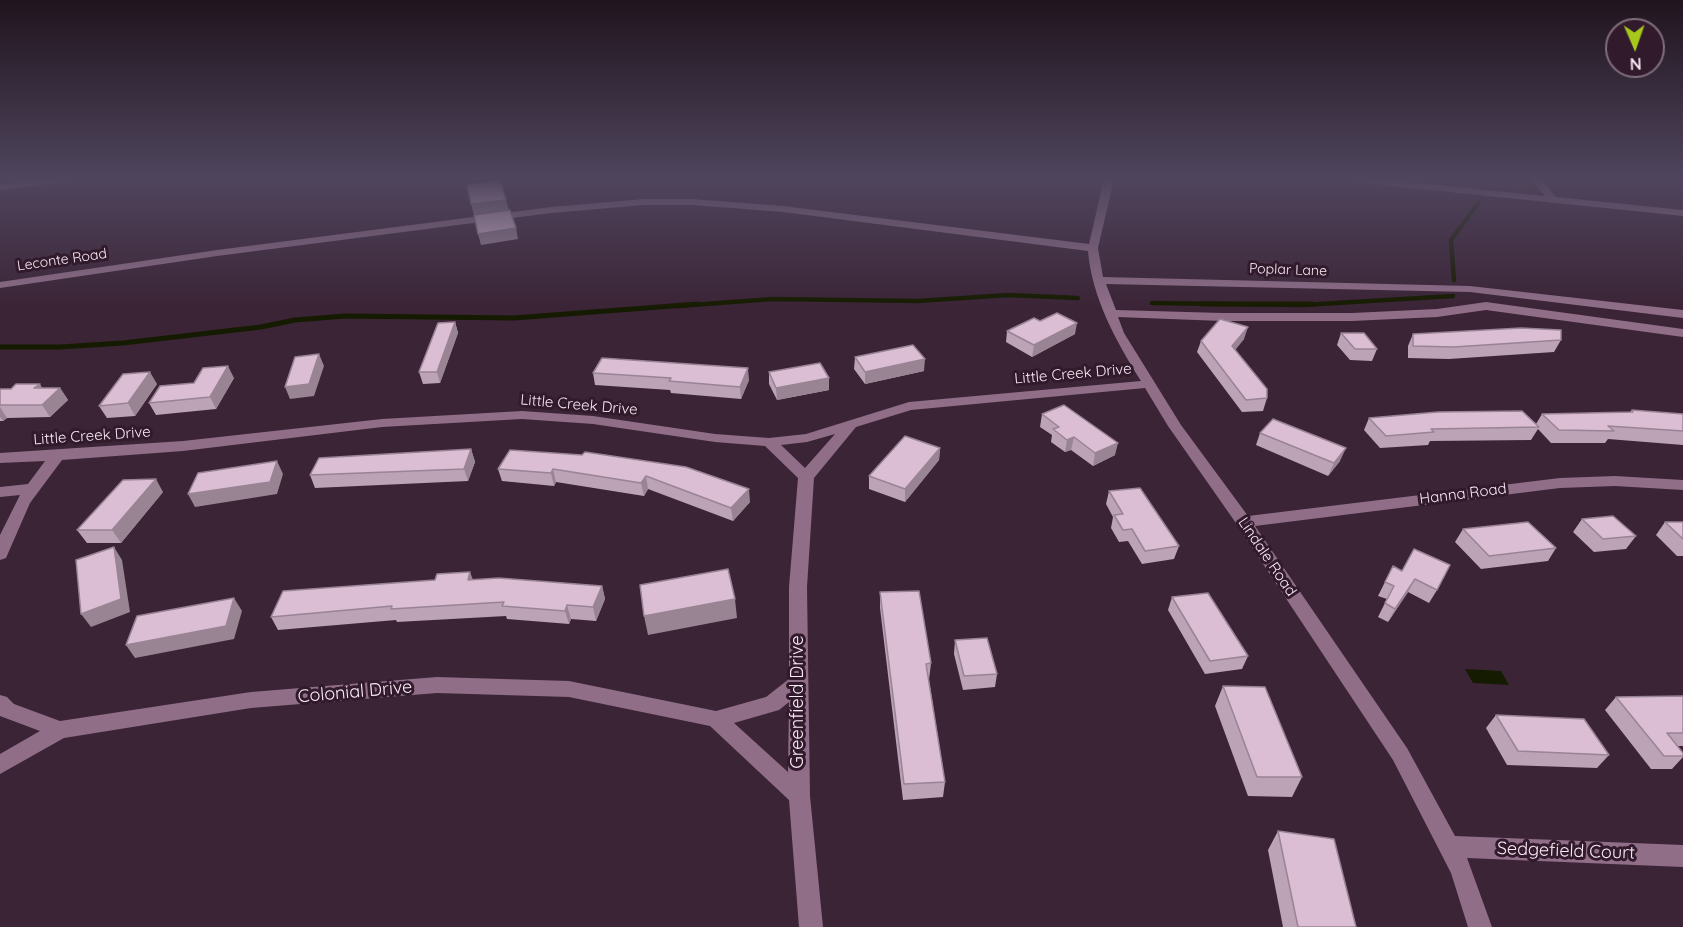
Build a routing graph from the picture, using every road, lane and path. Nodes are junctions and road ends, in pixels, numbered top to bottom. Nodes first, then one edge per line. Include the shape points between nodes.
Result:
1 (453, 222) edge
2 (888, 222) edge
3 (1099, 222) edge
4 (1093, 248) junction
5 (1099, 280) junction
6 (0, 285) edge
7 (1477, 290) junction
8 (1485, 306) junction
9 (1111, 313) junction
10 (1683, 314) edge
11 (1683, 333) edge
12 (1149, 384) junction
13 (851, 424) junction
14 (770, 442) junction
15 (57, 456) junction
16 (0, 458) edge
17 (806, 477) junction
18 (1683, 485) edge
19 (32, 489) junction
20 (0, 492) edge
21 (1244, 522) junction
22 (0, 554) edge
23 (798, 682) junction
24 (0, 703) edge
25 (716, 718) junction
26 (60, 730) junction
27 (0, 765) edge
28 (799, 796) junction
29 (1449, 846) junction
30 (1683, 856) edge
31 (811, 927) edge
32 (1480, 927) edge

1 - 6 street, Leconte Road
2 - 4 street, Leconte Road
3 - 4 street, Lindale Road
4 - 5 street, Lindale Road
5 - 7 street, Poplar Lane
5 - 9 street, Lindale Road
7 - 8 street
7 - 10 street, Poplar Lane
8 - 9 street via 1437,313 1352,317
8 - 11 street
9 - 12 street, Lindale Road via 1118,333
12 - 13 street, Little Creek Drive via 909,406
12 - 21 street, Lindale Road
13 - 14 street, Little Creek Drive via 807,438
13 - 17 street
14 - 15 street, Little Creek Drive via 522,415 382,423
14 - 17 street
15 - 16 street, Little Creek Drive
15 - 19 street
17 - 23 street, Greenfield Drive via 798,587
18 - 21 street, Hanna Road via 1606,481 1530,487
19 - 20 street
19 - 22 street
21 - 29 street, Lindale Road via 1400,754
23 - 25 street, Colonial Drive via 772,704
23 - 28 street, Greenfield Drive
24 - 26 street, Colonial Drive via 8,710
25 - 26 street, Colonial Drive via 569,689 437,685 251,700
25 - 28 street
26 - 27 street
28 - 31 street, Greenfield Drive
29 - 30 street, Sedgefield Court
29 - 32 street, Lindale Road

